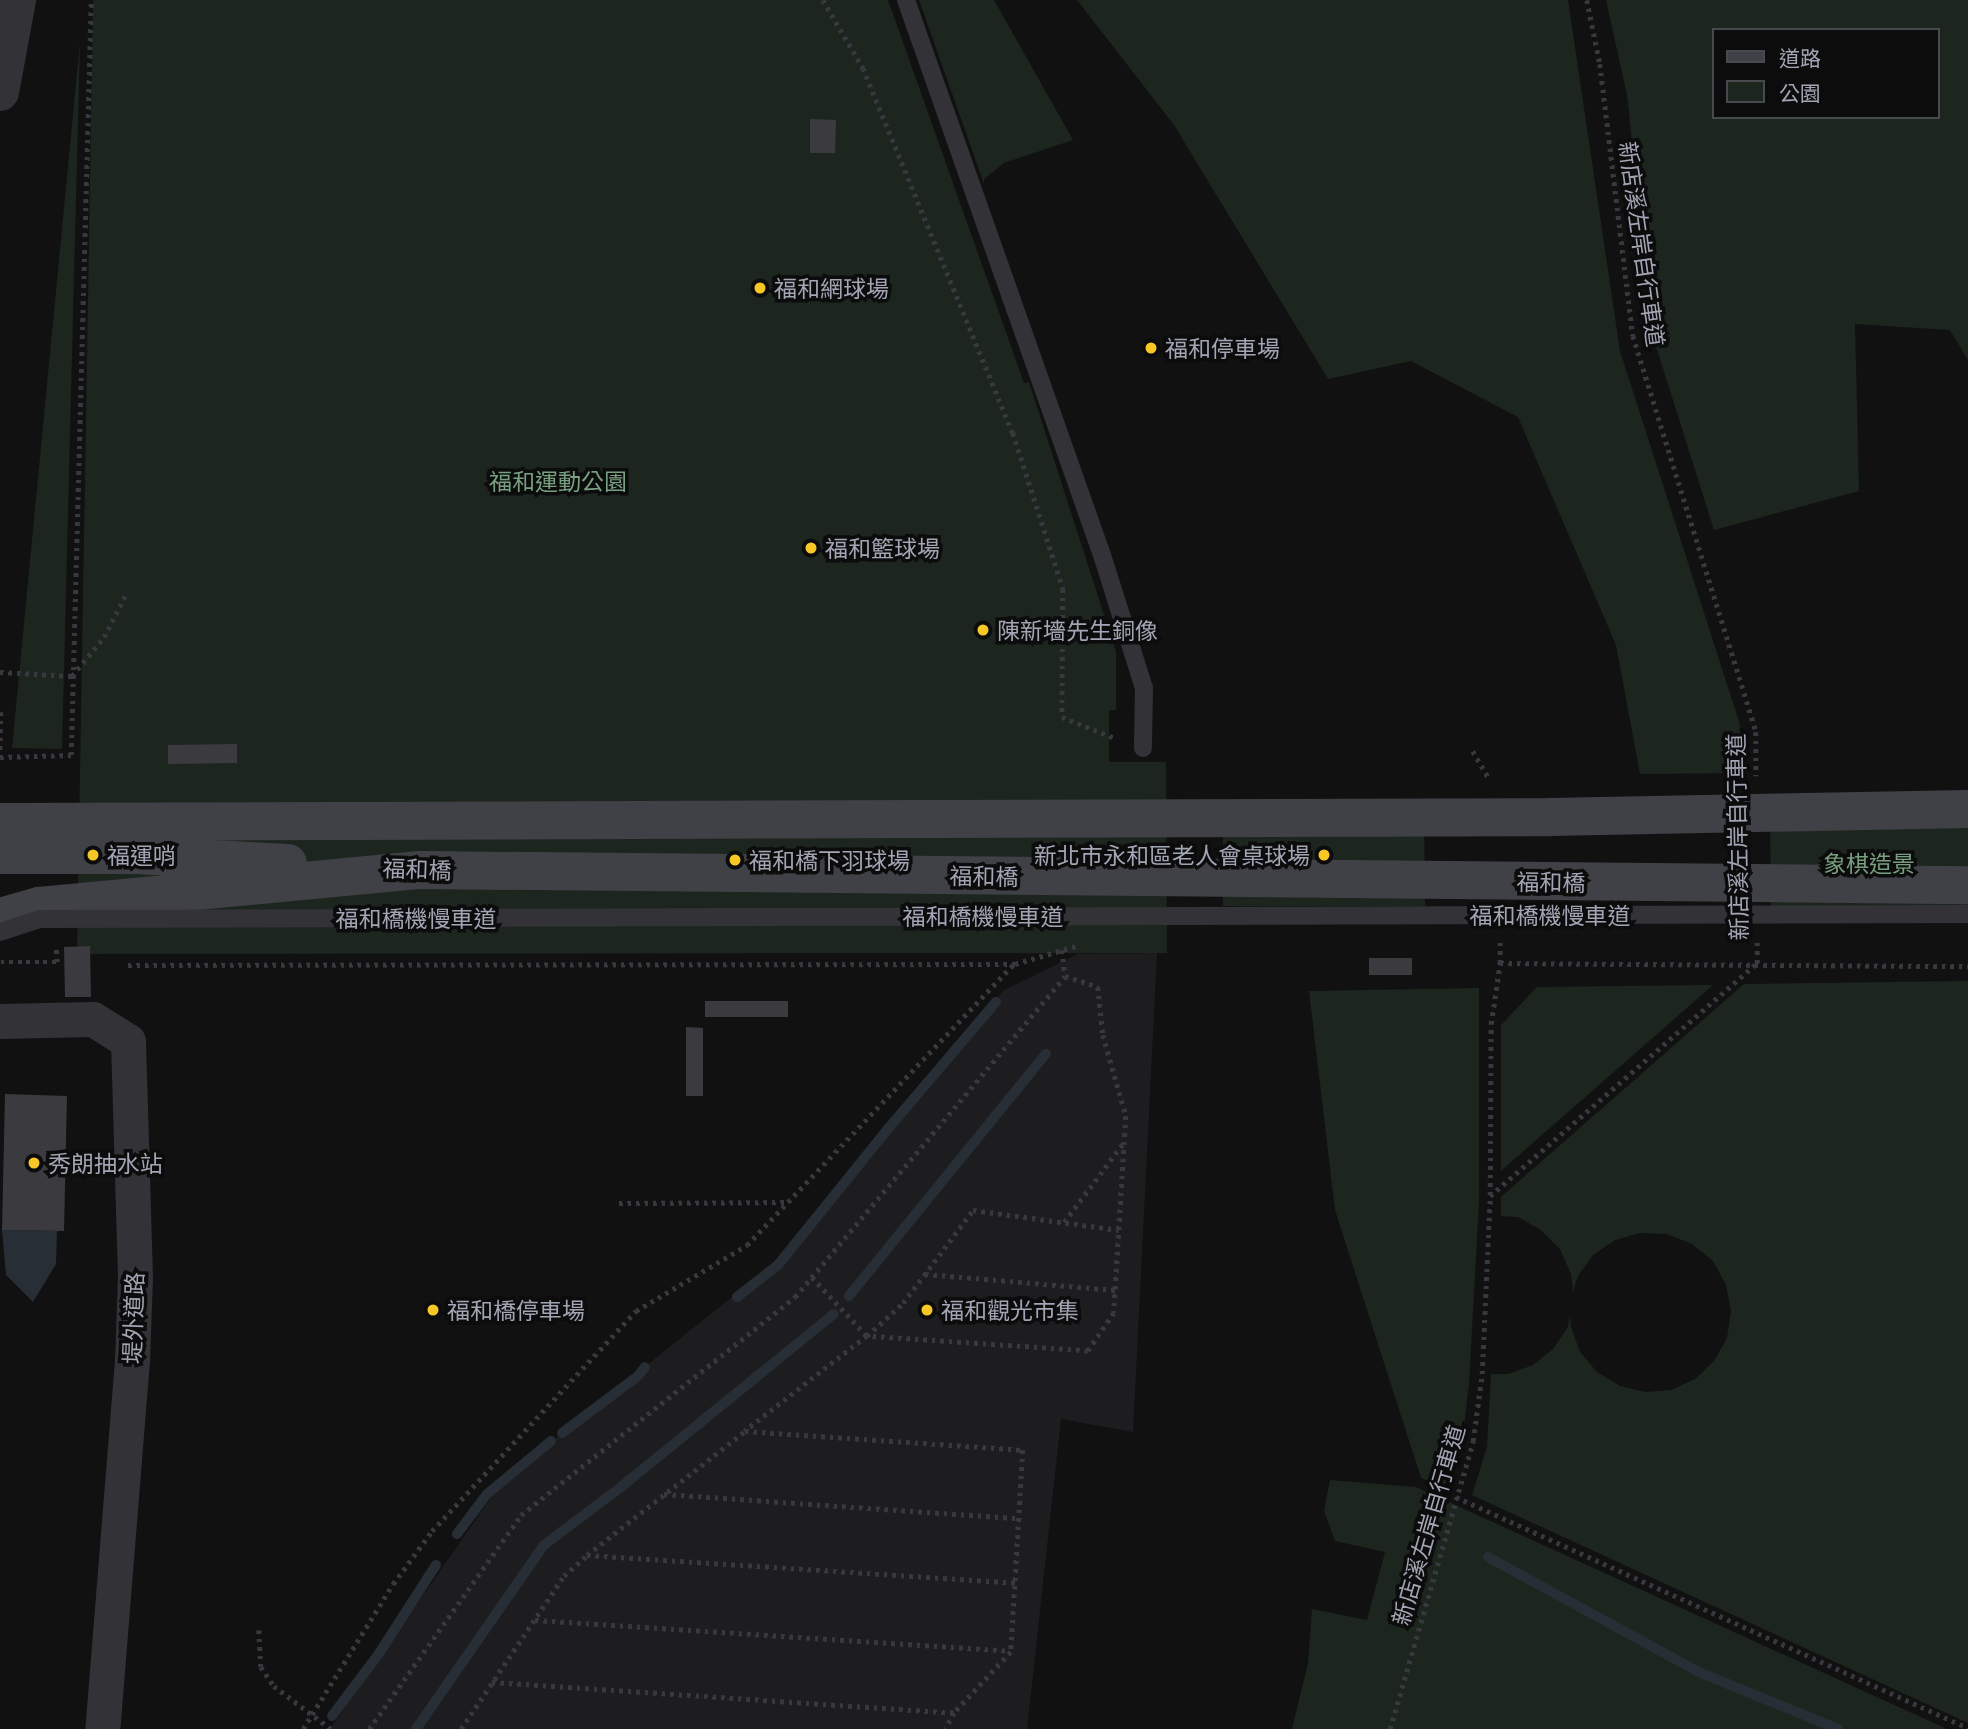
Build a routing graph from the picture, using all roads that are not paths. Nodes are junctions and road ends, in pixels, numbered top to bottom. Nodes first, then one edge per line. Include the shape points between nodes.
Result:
1 (2, 0) edge
2 (17, 0) edge
3 (906, 0) edge
4 (0, 19) edge
5 (0, 92) edge
6 (1143, 748) road end
7 (1968, 809) edge
8 (0, 822) edge
9 (0, 855) edge
10 (420, 870) junction
11 (1968, 885) edge
12 (1968, 914) edge
13 (0, 917) edge
14 (0, 932) edge
15 (0, 1021) edge
16 (102, 1729) edge

1 - 4 street
2 - 5 street
3 - 6 lane via 1102,555 1144,688
7 - 8 main road, 福和橋, bridge via 1536,817
9 - 10 main road, 福和橋 via 136,855
10 - 11 main road, 福和橋, bridge
10 - 13 main road via 39,906
12 - 14 lane, 福和橋機慢車道, bridge via 40,919
15 - 16 street, 堤外道路 via 93,1019 128,1041 134,1304

